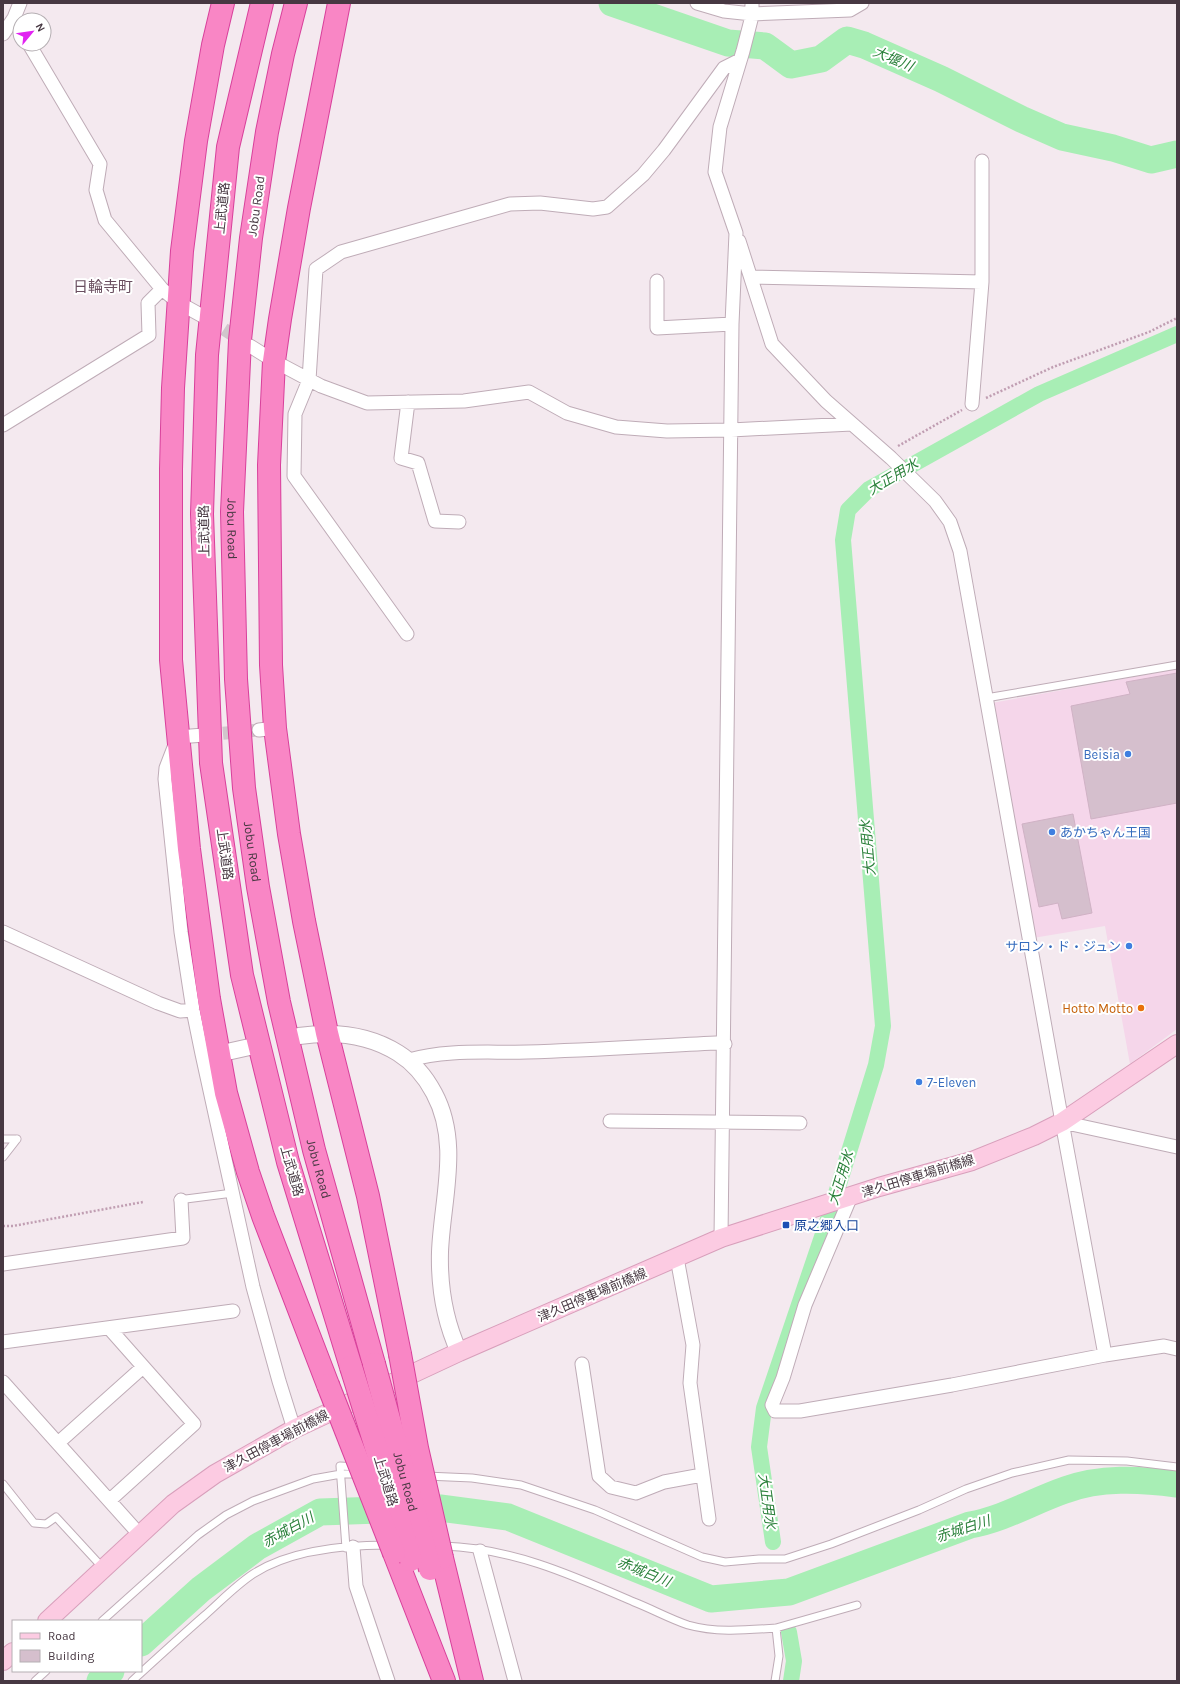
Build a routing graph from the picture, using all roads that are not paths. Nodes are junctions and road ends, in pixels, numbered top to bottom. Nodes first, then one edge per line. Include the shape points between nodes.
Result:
1 (223, 3) edge
2 (262, 3) edge
3 (296, 3) edge
4 (339, 3) edge
5 (697, 3) edge
6 (862, 3) edge
7 (795, 8) edge
8 (752, 11) edge
9 (12, 27) edge
10 (3, 34) edge
11 (34, 52) edge
12 (742, 56) junction
13 (982, 161) dead end
14 (736, 233) junction
15 (751, 277) junction
16 (657, 281) dead end
17 (982, 282) junction
18 (162, 289) junction
19 (179, 303) junction
20 (208, 319) tunnel mouth
21 (732, 324) junction
22 (250, 346) tunnel mouth
23 (274, 361) junction
24 (310, 380) junction
25 (408, 402) junction
26 (972, 404) road end
27 (3, 424) edge
28 (852, 424) junction
29 (731, 430) junction
30 (459, 522) dead end
31 (407, 634) dead end
32 (1177, 665) edge
33 (986, 698) junction
34 (204, 735) tunnel mouth
35 (178, 737) junction
36 (3, 932) edge
37 (193, 1010) junction
38 (327, 1033) junction
39 (299, 1036) tunnel mouth
40 (725, 1044) junction
41 (1177, 1044) edge
42 (254, 1046) tunnel mouth
43 (218, 1054) junction
44 (409, 1060) junction
45 (610, 1121) dead end
46 (723, 1122) junction
47 (1062, 1122) junction
48 (800, 1123) dead end
49 (3, 1139) edge
50 (1177, 1147) edge
51 (3, 1157) edge
52 (233, 1193) junction
53 (849, 1197) junction
54 (178, 1200) joint
55 (722, 1238) junction
56 (677, 1258) junction
57 (3, 1264) edge
58 (233, 1311) dead end
59 (109, 1328) junction
60 (3, 1342) edge
61 (1177, 1349) edge
62 (459, 1352) junction
63 (1105, 1354) junction
64 (582, 1364) dead end
65 (143, 1366) junction
66 (3, 1382) edge
67 (294, 1429) junction
68 (58, 1443) junction
69 (1177, 1466) edge
70 (432, 1470) dead end
71 (702, 1475) junction
72 (341, 1477) junction
73 (3, 1484) edge
74 (110, 1500) junction
75 (709, 1519) dead end
76 (140, 1535) junction
77 (348, 1545) junction
78 (480, 1550) junction
79 (418, 1555) junction
80 (103, 1569) junction
81 (857, 1605) dead end
82 (48, 1620) edge
83 (103, 1620) edge
84 (776, 1628) junction
85 (12, 1653) edge
86 (3, 1662) edge
87 (45, 1672) edge
88 (142, 1672) edge
89 (142, 1672) edge
90 (35, 1681) edge
91 (132, 1681) edge
92 (388, 1681) edge
93 (444, 1681) edge
94 (448, 1681) edge
95 (463, 1681) edge
96 (472, 1681) edge
97 (515, 1681) edge
98 (775, 1681) edge

1 - 19 highway via 196,141 182,251
2 - 79 highway, 上武道路, bridge via 228,147 207,355 202,514 211,763 242,975 288,1162 351,1367
3 - 79 highway, Jobu Road, bridge via 267,132 251,238 240,340 232,512 236,679 244,788 258,887 279,1002 314,1150 374,1364
4 - 23 highway via 299,208
5 - 8 street via 724,11
6 - 7 street via 850,10
7 - 8 street
8 - 12 street
9 - 10 street
11 - 18 street via 100,164 96,190 105,220
12 - 14 street via 720,126 715,172
12 - 24 street via 724,68 643,175 607,207 593,209 540,203 510,204 341,252 316,269
13 - 17 street
14 - 15 street
14 - 21 street
15 - 17 street
15 - 28 street via 772,344 826,401
16 - 21 street via 657,328
17 - 26 street
18 - 19 street
18 - 27 street via 148,303 149,335
19 - 20 street
19 - 35 highway via 171,469 171,660
21 - 29 street
22 - 23 street
23 - 24 street
23 - 38 highway via 269,465 271,665 267,729
24 - 25 street via 367,403
24 - 31 street via 295,414 294,476
25 - 29 street via 464,401 529,392 567,413 616,427 667,431
25 - 30 street via 401,458 418,463 435,521
28 - 29 street
28 - 33 street via 911,477 935,501 950,522 960,552
29 - 40 street
32 - 33 lane
33 - 47 street
34 - 35 street
35 - 37 street via 166,768 165,779 174,875
35 - 43 highway via 189,849 208,999
36 - 37 street via 158,1003 180,1011
37 - 52 street
38 - 39 street
38 - 44 street via 345,1034 374,1041
38 - 79 highway, bridge via 368,1196 417,1448
40 - 44 street via 424,1055
40 - 46 street
41 - 47 main road, 津久田停車場前橋線
42 - 43 street
43 - 79 highway, bridge via 226,1094 248,1172 328,1386
44 - 62 street via 432,1089 447,1130 449,1167 442,1233 441,1273 447,1321
45 - 46 street
46 - 48 street
46 - 55 street
47 - 50 street
47 - 53 main road, 津久田停車場前橋線 via 972,1161
47 - 63 street
49 - 51 lane via 17,1139
52 - 54 lane
52 - 67 street via 262,1321
53 - 55 main road, 津久田停車場前橋線
53 - 63 street via 806,1304 784,1378 772,1405 775,1411 800,1411
54 - 57 street via 183,1238
55 - 56 main road, 津久田停車場前橋線
56 - 62 main road, 津久田停車場前橋線
56 - 71 street via 693,1345 690,1383
58 - 59 street
59 - 60 street
59 - 65 street
61 - 63 street via 1164,1346
62 - 67 main road, 津久田停車場前橋線 via 415,1378
64 - 71 street via 599,1476 611,1487 636,1493 664,1482
65 - 68 street
65 - 74 street via 194,1424
66 - 68 street
67 - 76 main road, 津久田停車場前橋線 via 215,1474 173,1504
68 - 74 street
69 - 72 lane via 1127,1461 1070,1460 972,1487 853,1535 785,1559 725,1562 702,1557 595,1510 521,1485 472,1478
70 - 72 lane via 340,1466
71 - 75 street
72 - 77 lane
72 - 83 lane via 313,1479 282,1489 226,1515 198,1535
73 - 80 lane via 34,1523 46,1524 56,1517
74 - 76 street
76 - 80 main road, 津久田停車場前橋線
77 - 79 lane via 373,1545
77 - 88 lane via 287,1558 254,1574 230,1592
77 - 92 street via 356,1586
78 - 79 lane via 457,1547
78 - 84 lane via 515,1556 553,1568 687,1624 711,1630
78 - 97 street
79 - 93 highway
79 - 94 highway, 上武道路
79 - 95 highway, Jobu Road
79 - 96 highway
80 - 82 main road, 津久田停車場前橋線
81 - 84 lane
84 - 98 lane via 779,1656
85 - 86 main road
87 - 90 lane
89 - 91 lane

